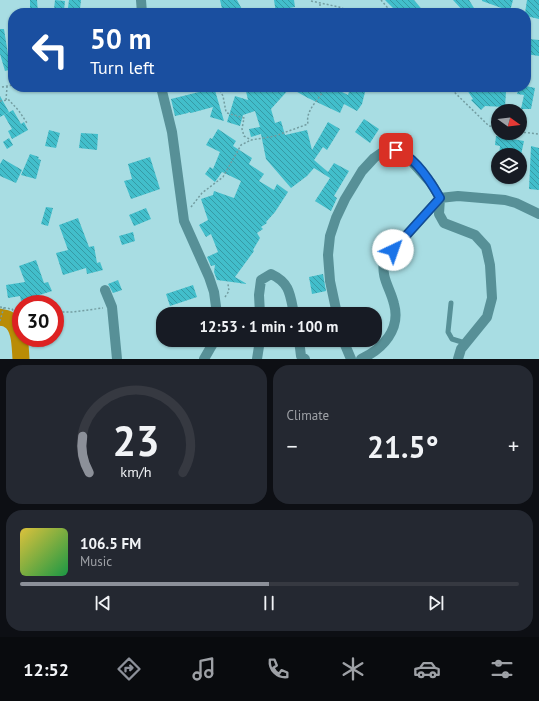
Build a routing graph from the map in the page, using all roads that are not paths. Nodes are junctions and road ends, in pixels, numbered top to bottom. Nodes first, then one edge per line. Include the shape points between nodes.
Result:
1 (162, 92) edge
2 (440, 198) junction
3 (539, 214) edge
4 (104, 290) dead end
5 (451, 303) dead end
6 (216, 307) edge
7 (260, 307) edge
8 (293, 307) edge
9 (336, 307) edge
10 (465, 343) junction
11 (211, 347) edge
12 (259, 347) edge
13 (300, 347) edge
14 (346, 347) edge
15 (117, 359) edge
16 (204, 359) edge
17 (257, 359) edge
18 (305, 359) edge
19 (351, 359) edge
20 (361, 359) edge
21 (458, 359) edge

1 - 6 street via 172,132 184,221 209,277
2 - 3 street via 458,196 505,200
2 - 9 street via 432,184 404,153 396,150 384,151 374,158 362,171 345,199 330,236 330,281
2 - 10 street via 439,214 444,223 475,235 486,248 490,265 492,298 487,317
2 - 20 street via 384,260 382,270 396,318 391,334 381,347
4 - 15 street via 112,307
5 - 10 lane via 448,332 452,339
7 - 8 street via 261,280 271,274 281,279 289,290
10 - 21 street
11 - 16 street
12 - 17 street
13 - 18 street via 301,356
14 - 19 street

